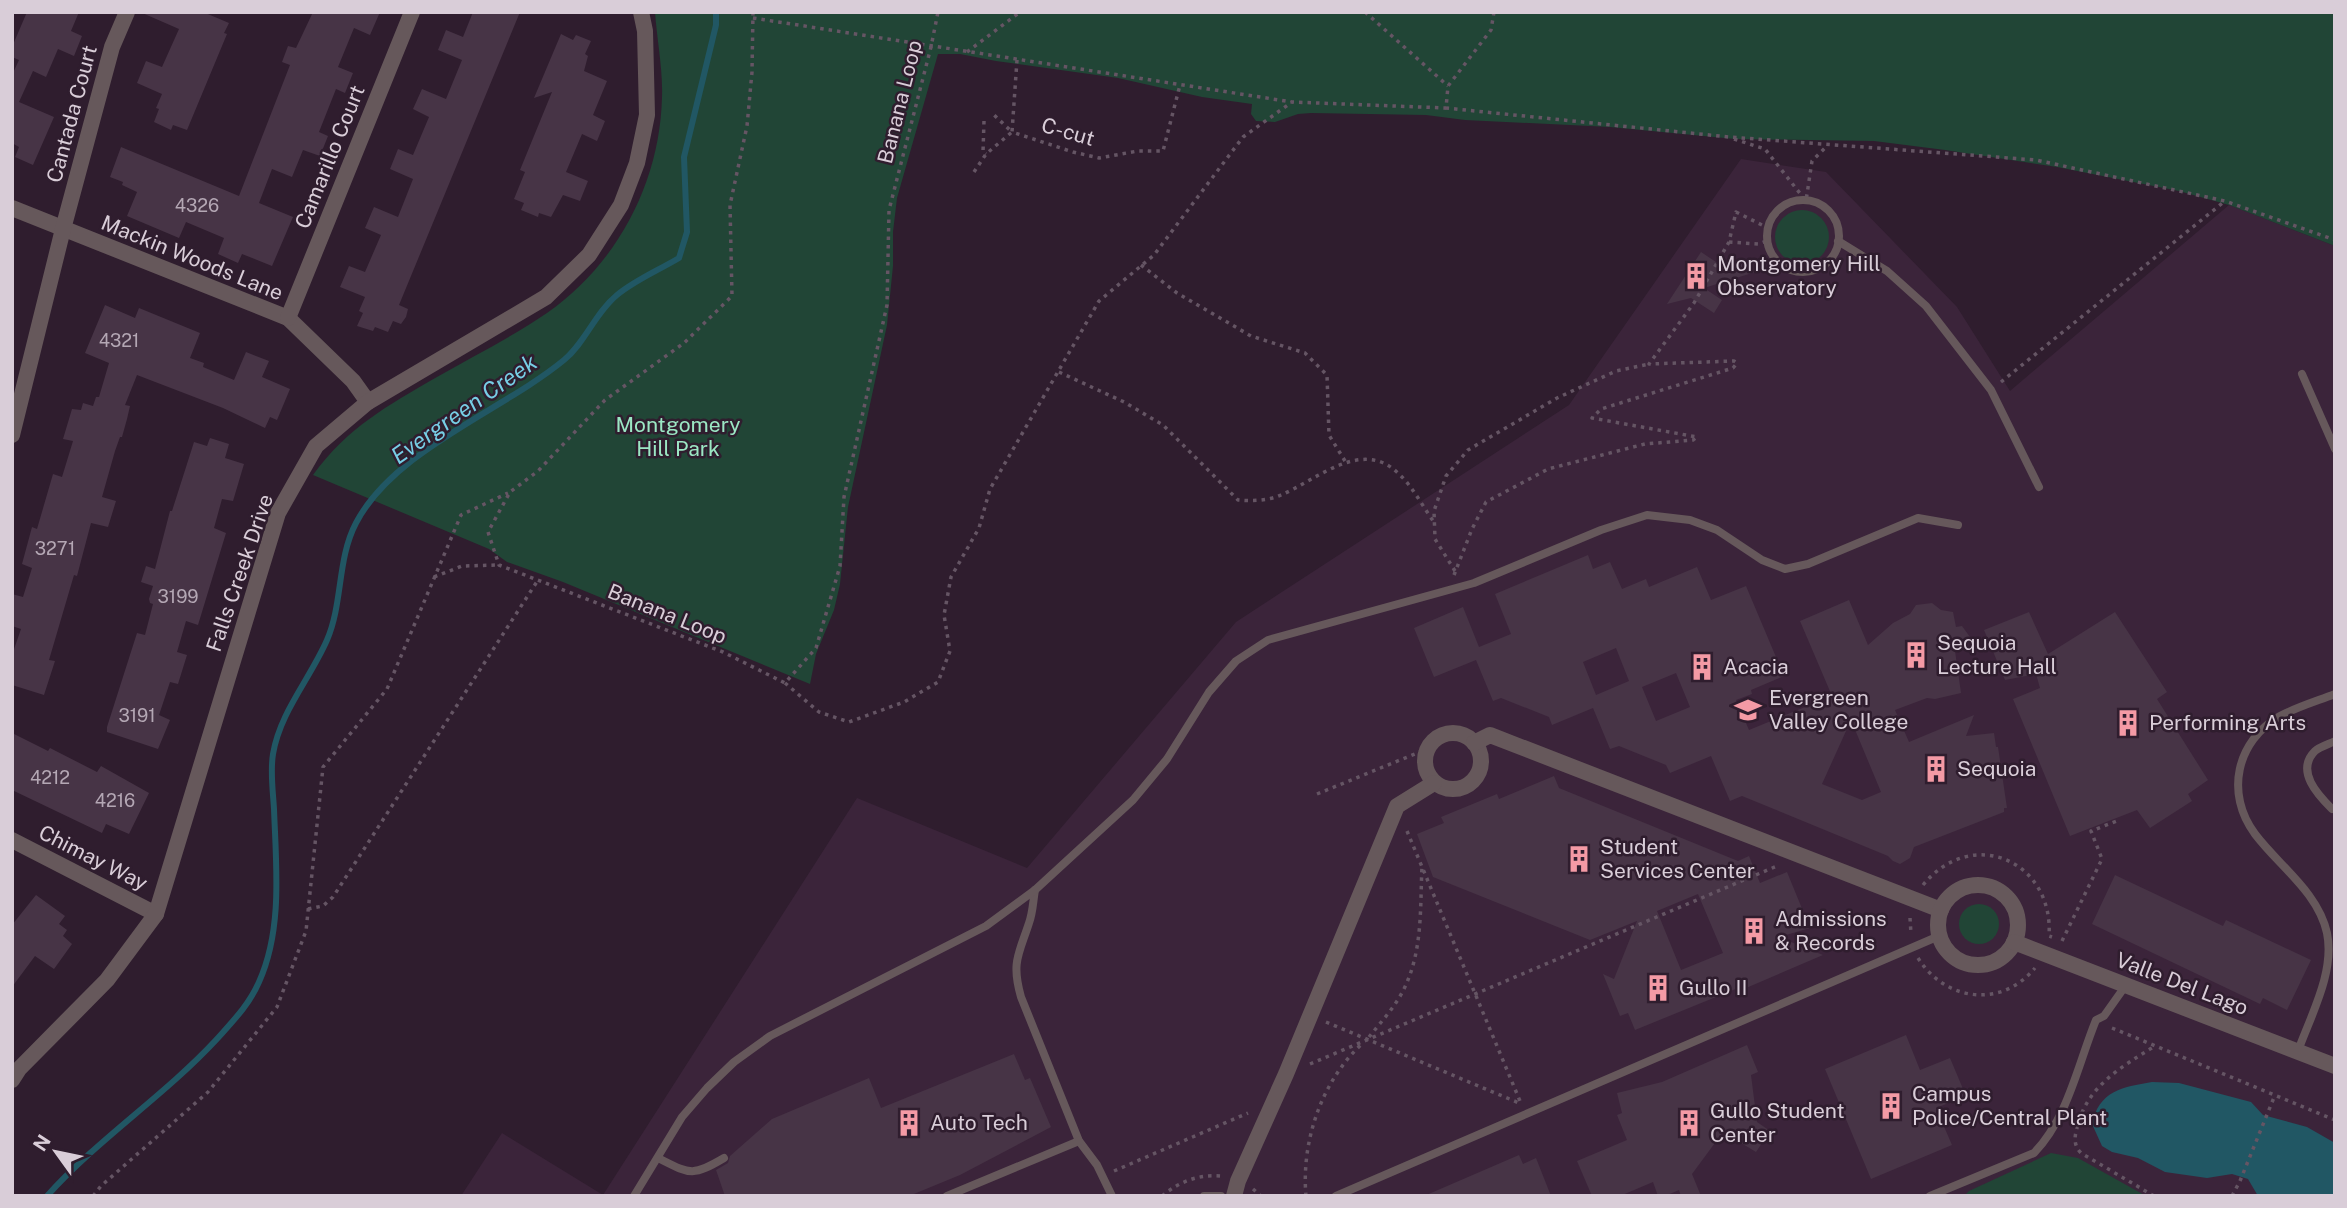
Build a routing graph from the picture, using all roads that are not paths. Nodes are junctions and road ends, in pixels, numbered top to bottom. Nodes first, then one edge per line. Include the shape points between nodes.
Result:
1 (127, 12) edge
2 (412, 12) edge
3 (641, 12) edge
4 (12, 208) edge
5 (62, 229) junction
6 (1839, 241) junction
7 (288, 318) junction
8 (2302, 374) dead end
9 (368, 402) junction
10 (12, 435) edge
11 (2335, 449) edge
12 (2039, 487) dead end
13 (1958, 525) dead end
14 (2335, 694) edge
15 (2335, 741) edge
16 (1474, 743) junction
17 (1434, 783) junction
18 (2332, 809) dead end
19 (12, 841) edge
20 (1035, 890) junction
21 (1941, 910) junction
22 (156, 914) junction
23 (1939, 936) junction
24 (2014, 942) junction
25 (2126, 985) junction
26 (2298, 1051) junction
27 (2335, 1066) edge
28 (12, 1080) edge
29 (1079, 1141) junction
30 (658, 1158) junction
31 (724, 1158) dead end
32 (1236, 1188) edge
33 (634, 1196) edge
34 (947, 1196) edge
35 (1112, 1196) edge
36 (1204, 1196) edge
37 (1221, 1196) edge
38 (1336, 1196) edge
39 (1930, 1196) edge

1 - 5 street, Cantada Court via 112,47
2 - 7 street, Camarillo Court
3 - 9 street, Falls Creek Drive via 648,115 621,205 589,255 546,297
4 - 5 street, Mackin Woods Lane
5 - 7 street, Mackin Woods Lane
5 - 10 street, Cantada Court
6 - 6 lane via 1834,219 1817,203 1794,202 1782,207 1768,228 1771,253 1790,270 1803,272 1826,264
6 - 12 lane via 1888,271 1926,306 1992,390
7 - 9 street, Mackin Woods Lane via 353,381
8 - 11 lane
9 - 22 street, Falls Creek Drive via 316,446 278,513
13 - 20 lane via 1918,517 1808,564 1785,569 1762,560 1717,530 1690,520 1647,515 1474,583 1268,639 1236,661 1209,692 1167,759 1133,800
14 - 26 lane via 2280,717 2258,733 2245,750 2236,788 2246,821 2305,891 2327,933 2325,975
15 - 18 lane via 2315,750 2307,764 2316,793
16 - 17 street via 1480,770 1469,785 1451,790
16 - 17 street via 1449,733 1440,736 1424,758
16 - 21 street via 1490,735
17 - 32 street via 1397,806
19 - 22 street, Chimay Way
20 - 29 lane via 1030,921 1018,950 1016,976
20 - 30 lane via 986,926 771,1036 734,1062 682,1116
21 - 23 street
21 - 24 street via 1947,899 1969,886 1994,888 2005,895 2017,917
22 - 28 street, Falls Creek Drive via 107,980
23 - 24 street via 1945,949 1968,964 1995,961
23 - 38 lane
24 - 25 street, Valle Del Lago
25 - 26 street, Valle Del Lago
25 - 39 lane via 2096,1020 2059,1119 2044,1143 2034,1153
26 - 27 street, Valle Del Lago
29 - 34 lane
29 - 35 lane
30 - 31 lane via 683,1171 699,1172
30 - 33 lane
36 - 37 lane

